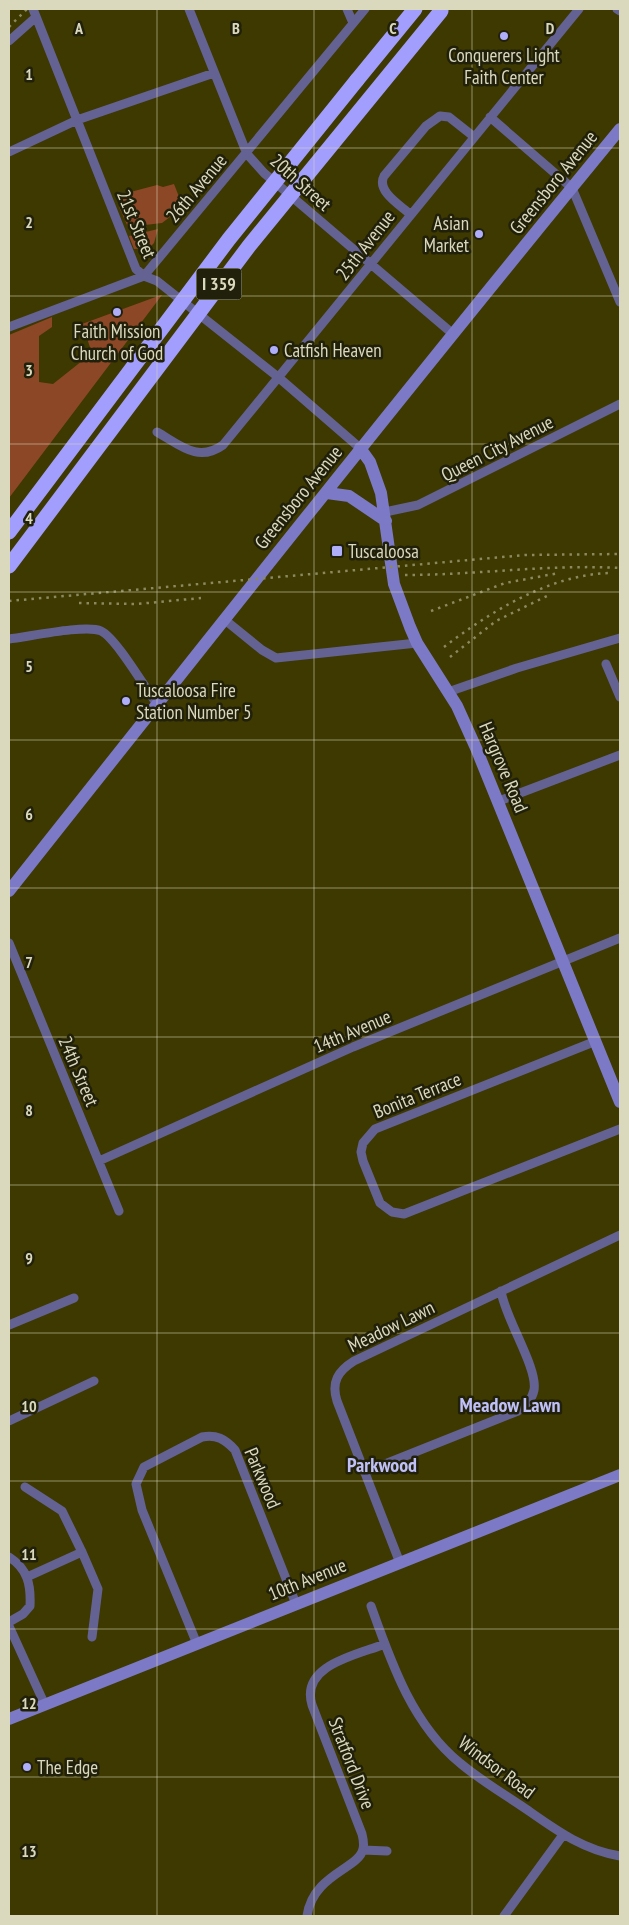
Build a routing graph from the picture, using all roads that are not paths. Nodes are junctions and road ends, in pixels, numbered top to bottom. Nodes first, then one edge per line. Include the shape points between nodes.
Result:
1 (189, 9) edge
2 (347, 9) edge
3 (364, 9) edge
4 (415, 9) edge
5 (443, 9) edge
6 (580, 9) edge
7 (617, 9) edge
8 (620, 11) edge
9 (34, 13) edge
10 (353, 23) junction
11 (9, 41) edge
12 (214, 73) junction
13 (490, 117) junction
14 (77, 120) junction
15 (620, 129) edge
16 (473, 136) junction
17 (9, 152) edge
18 (247, 154) junction
19 (572, 188) junction
20 (410, 214) junction
21 (371, 264) junction
22 (620, 274) edge
23 (144, 276) junction
24 (612, 282) junction
25 (620, 302) edge
26 (9, 327) edge
27 (453, 334) junction
28 (278, 377) junction
29 (620, 404) edge
30 (157, 432) dead end
31 (360, 448) junction
32 (327, 493) junction
33 (385, 516) junction
34 (9, 532) edge
35 (9, 566) edge
36 (225, 620) junction
37 (620, 638) edge
38 (9, 639) edge
39 (417, 643) junction
40 (606, 664) dead end
41 (448, 692) junction
42 (620, 697) edge
43 (157, 704) junction
44 (620, 755) edge
45 (498, 802) junction
46 (9, 891) edge
47 (620, 938) edge
48 (9, 943) edge
49 (563, 961) junction
50 (596, 1041) junction
51 (620, 1102) edge
52 (620, 1129) edge
53 (99, 1161) junction
54 (119, 1212) dead end
55 (620, 1235) edge
56 (501, 1292) junction
57 (74, 1298) dead end
58 (9, 1325) edge
59 (94, 1381) dead end
60 (9, 1421) edge
61 (365, 1472) junction
62 (620, 1475) edge
63 (25, 1487) dead end
64 (82, 1552) junction
65 (9, 1557) edge
66 (400, 1563) junction
67 (27, 1577) junction
68 (296, 1604) junction
69 (370, 1606) dead end
70 (9, 1622) edge
71 (9, 1626) edge
72 (92, 1638) dead end
73 (197, 1644) junction
74 (385, 1644) junction
75 (45, 1705) junction
76 (9, 1719) edge
77 (563, 1836) junction
78 (363, 1850) junction
79 (388, 1851) dead end
80 (620, 1856) edge
81 (307, 1916) edge
82 (504, 1916) edge

1 - 12 street, 20th Street
2 - 10 street
3 - 10 street, 26th Avenue
4 - 34 highway, I 359, bridge via 228,239
5 - 35 highway, I 359, bridge via 249,246
6 - 13 street, 25th Avenue
7 - 8 street
9 - 11 street
9 - 14 street, 21st Street
10 - 18 street, 26th Avenue
12 - 14 street
12 - 18 street, 20th Street
13 - 16 street, 25th Avenue
13 - 19 street
14 - 17 street
14 - 23 street, 21st Street via 136,269
15 - 19 main road, Greensboro Avenue
16 - 20 street, 25th Avenue
16 - 20 street via 449,117 440,116 426,126 384,176 383,188
18 - 21 street, 20th Street via 264,173
18 - 23 street, 26th Avenue
19 - 24 street
19 - 27 main road, Greensboro Avenue
20 - 21 street, 25th Avenue
21 - 27 street, 20th Street
21 - 28 street, 25th Avenue
22 - 24 street
23 - 26 street, 26th Avenue
23 - 28 street, 21st Street via 157,281
24 - 25 street
27 - 31 main road, Greensboro Avenue
28 - 30 street, 25th Avenue via 216,451 198,454
28 - 31 street, 21st Street
29 - 33 street, Queen City Avenue via 418,505
31 - 32 main road, Greensboro Avenue
31 - 33 main road, Hargrove Road via 375,474
32 - 33 main road via 349,496
32 - 36 main road, Greensboro Avenue
33 - 39 main road, Hargrove Road via 394,584
36 - 39 street via 276,658
36 - 43 main road, Greensboro Avenue
37 - 41 street
38 - 43 street via 82,629 100,630 114,642
39 - 41 main road, Hargrove Road
40 - 42 street
41 - 45 main road, Hargrove Road
43 - 46 main road, Greensboro Avenue
44 - 45 street
45 - 49 main road, Hargrove Road
47 - 49 street, 14th Avenue
48 - 53 street, 24th Street
49 - 50 main road, Hargrove Road
49 - 53 street, 14th Avenue via 353,1047
50 - 51 main road, Hargrove Road
50 - 52 street, Bonita Terrace via 375,1129 365,1138 361,1157 380,1203 392,1212 404,1214
53 - 54 street, 24th Street
55 - 56 street, Meadow Lawn
56 - 61 street, Meadow Lawn via 354,1361 339,1373 334,1392
56 - 61 street via 503,1305 534,1379 531,1398 525,1406
57 - 58 street
59 - 60 street
61 - 66 street, Meadow Lawn
62 - 66 main road, 10th Avenue
63 - 64 street via 62,1511
64 - 67 street
64 - 72 street via 98,1589
65 - 67 street
66 - 68 main road, 10th Avenue
67 - 70 street via 30,1606
68 - 73 main road, 10th Avenue
68 - 73 street, Parkwood via 239,1458 229,1442 211,1435 202,1437 144,1467 136,1484 142,1510
69 - 74 street, Windsor Road
71 - 75 street
73 - 75 main road, 10th Avenue
74 - 77 street, Windsor Road via 408,1698 440,1744 460,1763
74 - 78 street, Stratford Drive via 327,1667 314,1678 309,1696 362,1834
75 - 76 main road, 10th Avenue
77 - 80 street, Windsor Road via 593,1850
77 - 82 street
78 - 79 street
78 - 81 street via 358,1858 321,1885 311,1901

